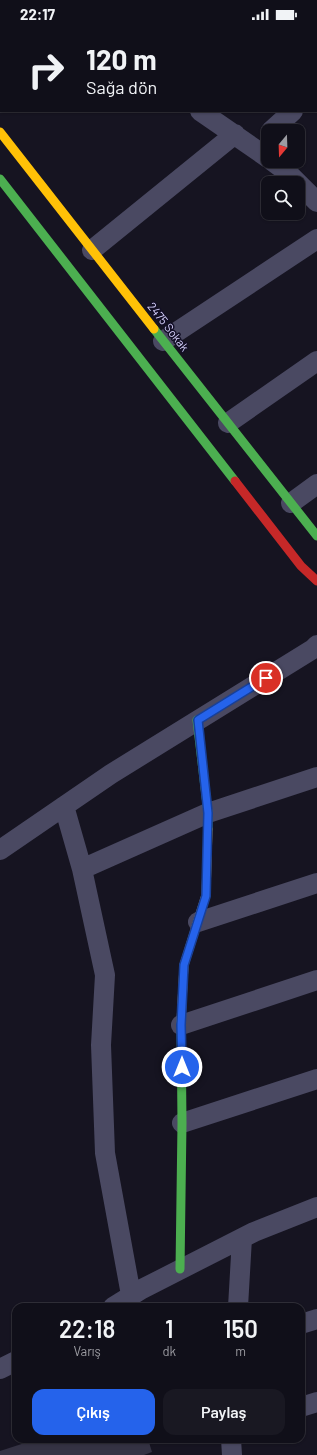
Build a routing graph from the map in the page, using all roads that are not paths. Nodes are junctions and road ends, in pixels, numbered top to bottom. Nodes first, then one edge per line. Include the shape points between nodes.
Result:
1 (202, 112) edge
2 (292, 112) edge
3 (279, 124) edge
4 (0, 132) edge
5 (235, 134) junction
6 (261, 152) edge
7 (282, 168) edge
8 (0, 179) edge
9 (317, 202) edge
10 (317, 239) edge
11 (92, 250) junction
12 (163, 341) junction
13 (317, 361) edge
14 (228, 423) junction
15 (317, 484) edge
16 (290, 504) junction
17 (317, 536) edge
18 (317, 581) edge
19 (317, 645) edge
20 (198, 720) junction
21 (317, 777) edge
22 (64, 806) junction
23 (208, 813) junction
24 (0, 850) edge
25 (82, 869) junction
26 (317, 883) edge
27 (198, 922) junction
28 (317, 980) edge
29 (181, 1025) junction
30 (317, 1079) edge
31 (182, 1123) junction
32 (317, 1207) edge
33 (242, 1238) junction
34 (180, 1269) junction
35 (131, 1295) junction
36 (119, 1303) edge
37 (238, 1303) edge
38 (317, 1319) edge
39 (305, 1323) edge
40 (12, 1363) edge
41 (0, 1369) edge
42 (317, 1402) edge
43 (305, 1406) edge
44 (231, 1443) edge
45 (232, 1455) edge

1 - 5 street
2 - 3 street
4 - 11 main road, 2475 Sokak
5 - 6 street
5 - 11 street
7 - 9 street
8 - 18 main road via 301,566
10 - 12 street
11 - 12 main road, 2475 Sokak
12 - 14 main road, 2475 Sokak
13 - 14 street
14 - 16 main road, 2475 Sokak
15 - 16 street
16 - 17 main road, 2475 Sokak
19 - 20 street
20 - 22 street
20 - 23 main road
21 - 23 street
22 - 24 street
22 - 25 street
23 - 25 street
23 - 27 main road via 206,896
25 - 35 street via 105,975 101,1045 105,1153
26 - 27 street
27 - 29 main road via 184,965
28 - 29 street
29 - 31 main road
30 - 31 street
31 - 34 main road
32 - 33 street
33 - 34 street
33 - 37 street
34 - 35 street
35 - 36 street
38 - 39 street
40 - 41 street
42 - 43 street
44 - 45 street

